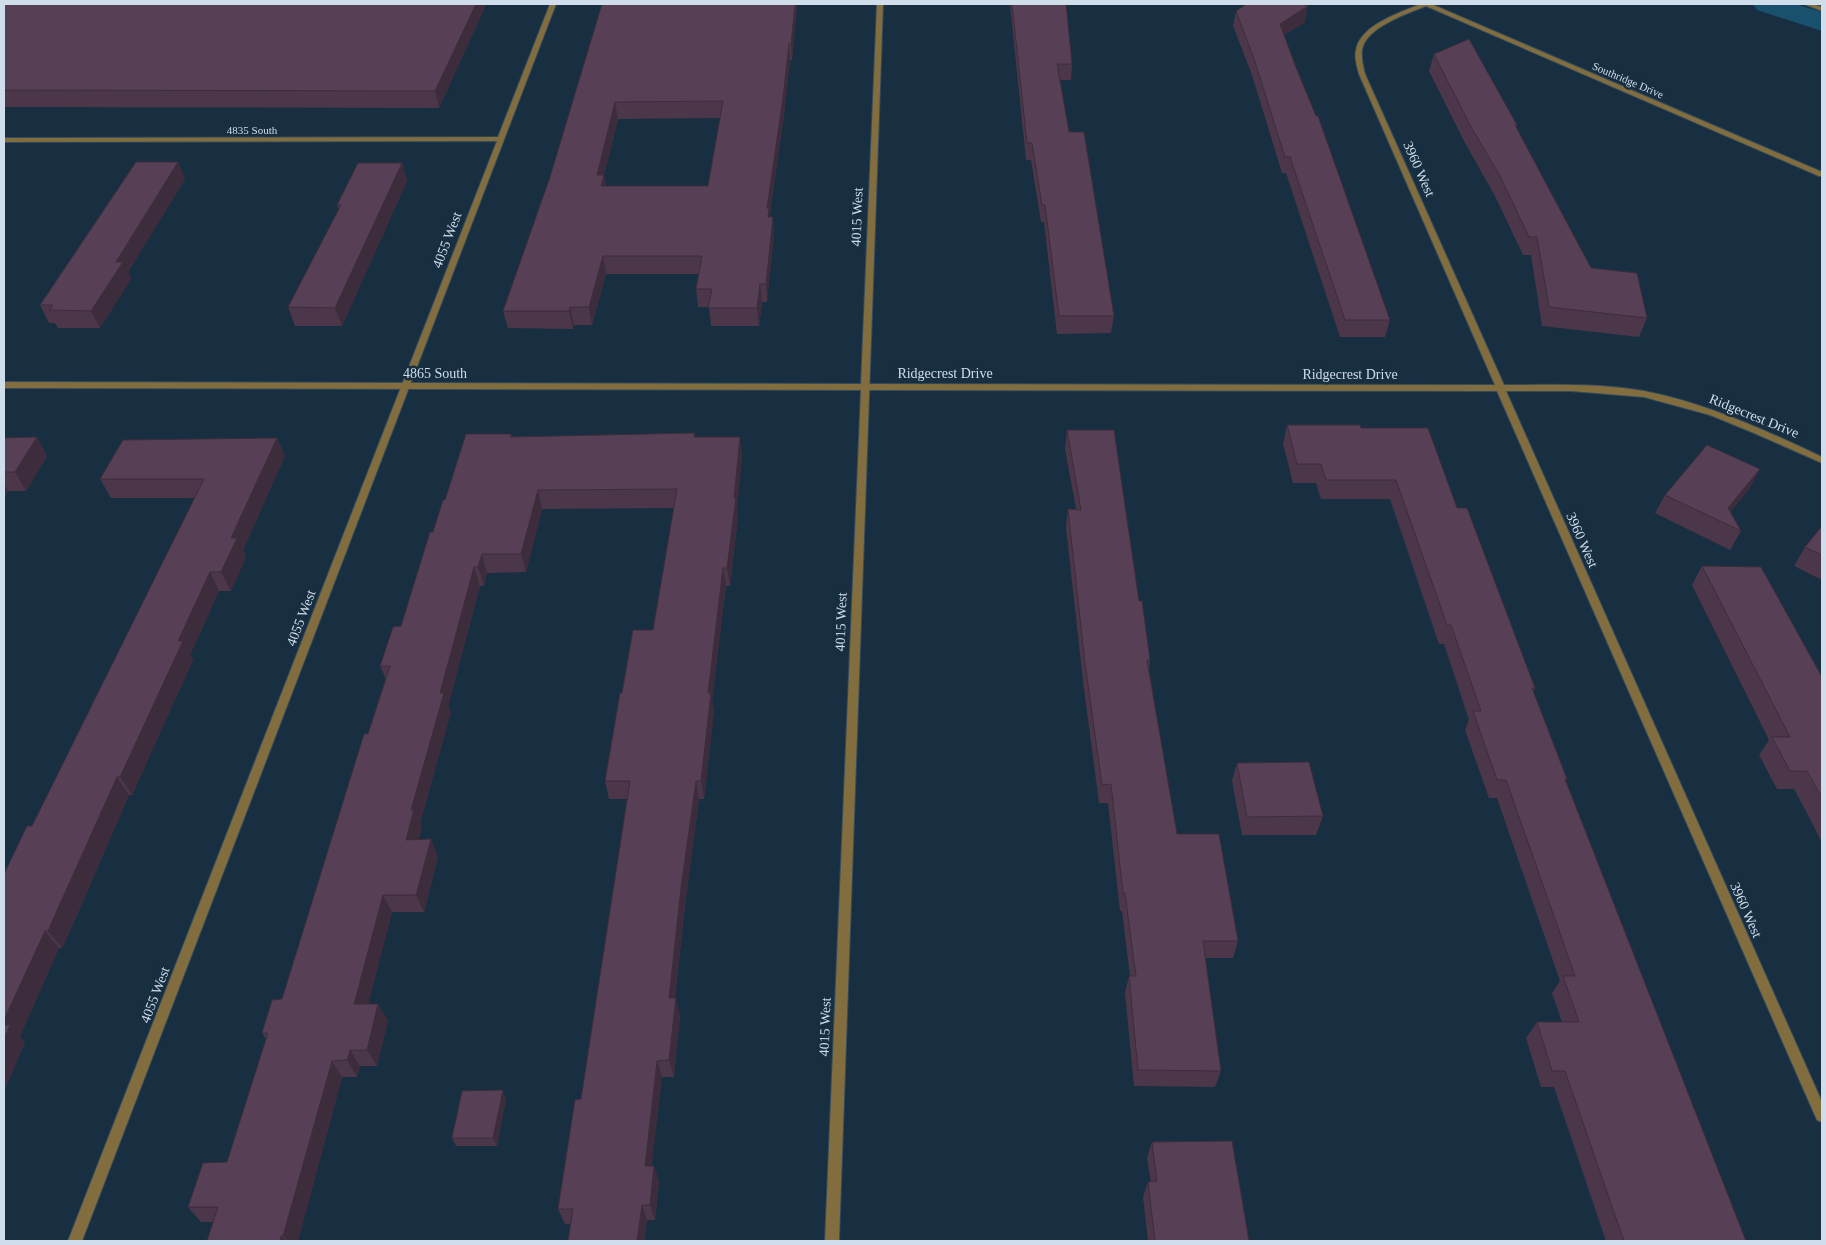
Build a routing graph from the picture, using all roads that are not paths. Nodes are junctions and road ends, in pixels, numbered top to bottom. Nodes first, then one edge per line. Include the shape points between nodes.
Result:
1 (553, 4) edge
2 (880, 4) edge
3 (1426, 4) edge
4 (1807, 4) edge
5 (1822, 9) edge
6 (501, 139) junction
7 (4, 140) edge
8 (1822, 174) edge
9 (4, 385) edge
10 (406, 387) junction
11 (866, 387) junction
12 (1501, 389) junction
13 (1822, 460) edge
14 (1822, 1116) edge
15 (75, 1241) edge
16 (832, 1241) edge

1 - 6 street, 4055 West
2 - 11 street, 4015 West
3 - 8 street, Southridge Drive
3 - 12 street, 3960 West via 1385,22 1370,33 1360,45 1358,59
4 - 5 street
6 - 7 street, 4835 South
6 - 10 street, 4055 West
9 - 10 street, 4865 South
10 - 11 street, 4865 South
10 - 15 street, 4055 West
11 - 12 street, Ridgecrest Drive
11 - 16 street, 4015 West
12 - 13 street, Ridgecrest Drive via 1571,388 1642,394 1751,427
12 - 14 street, 3960 West

